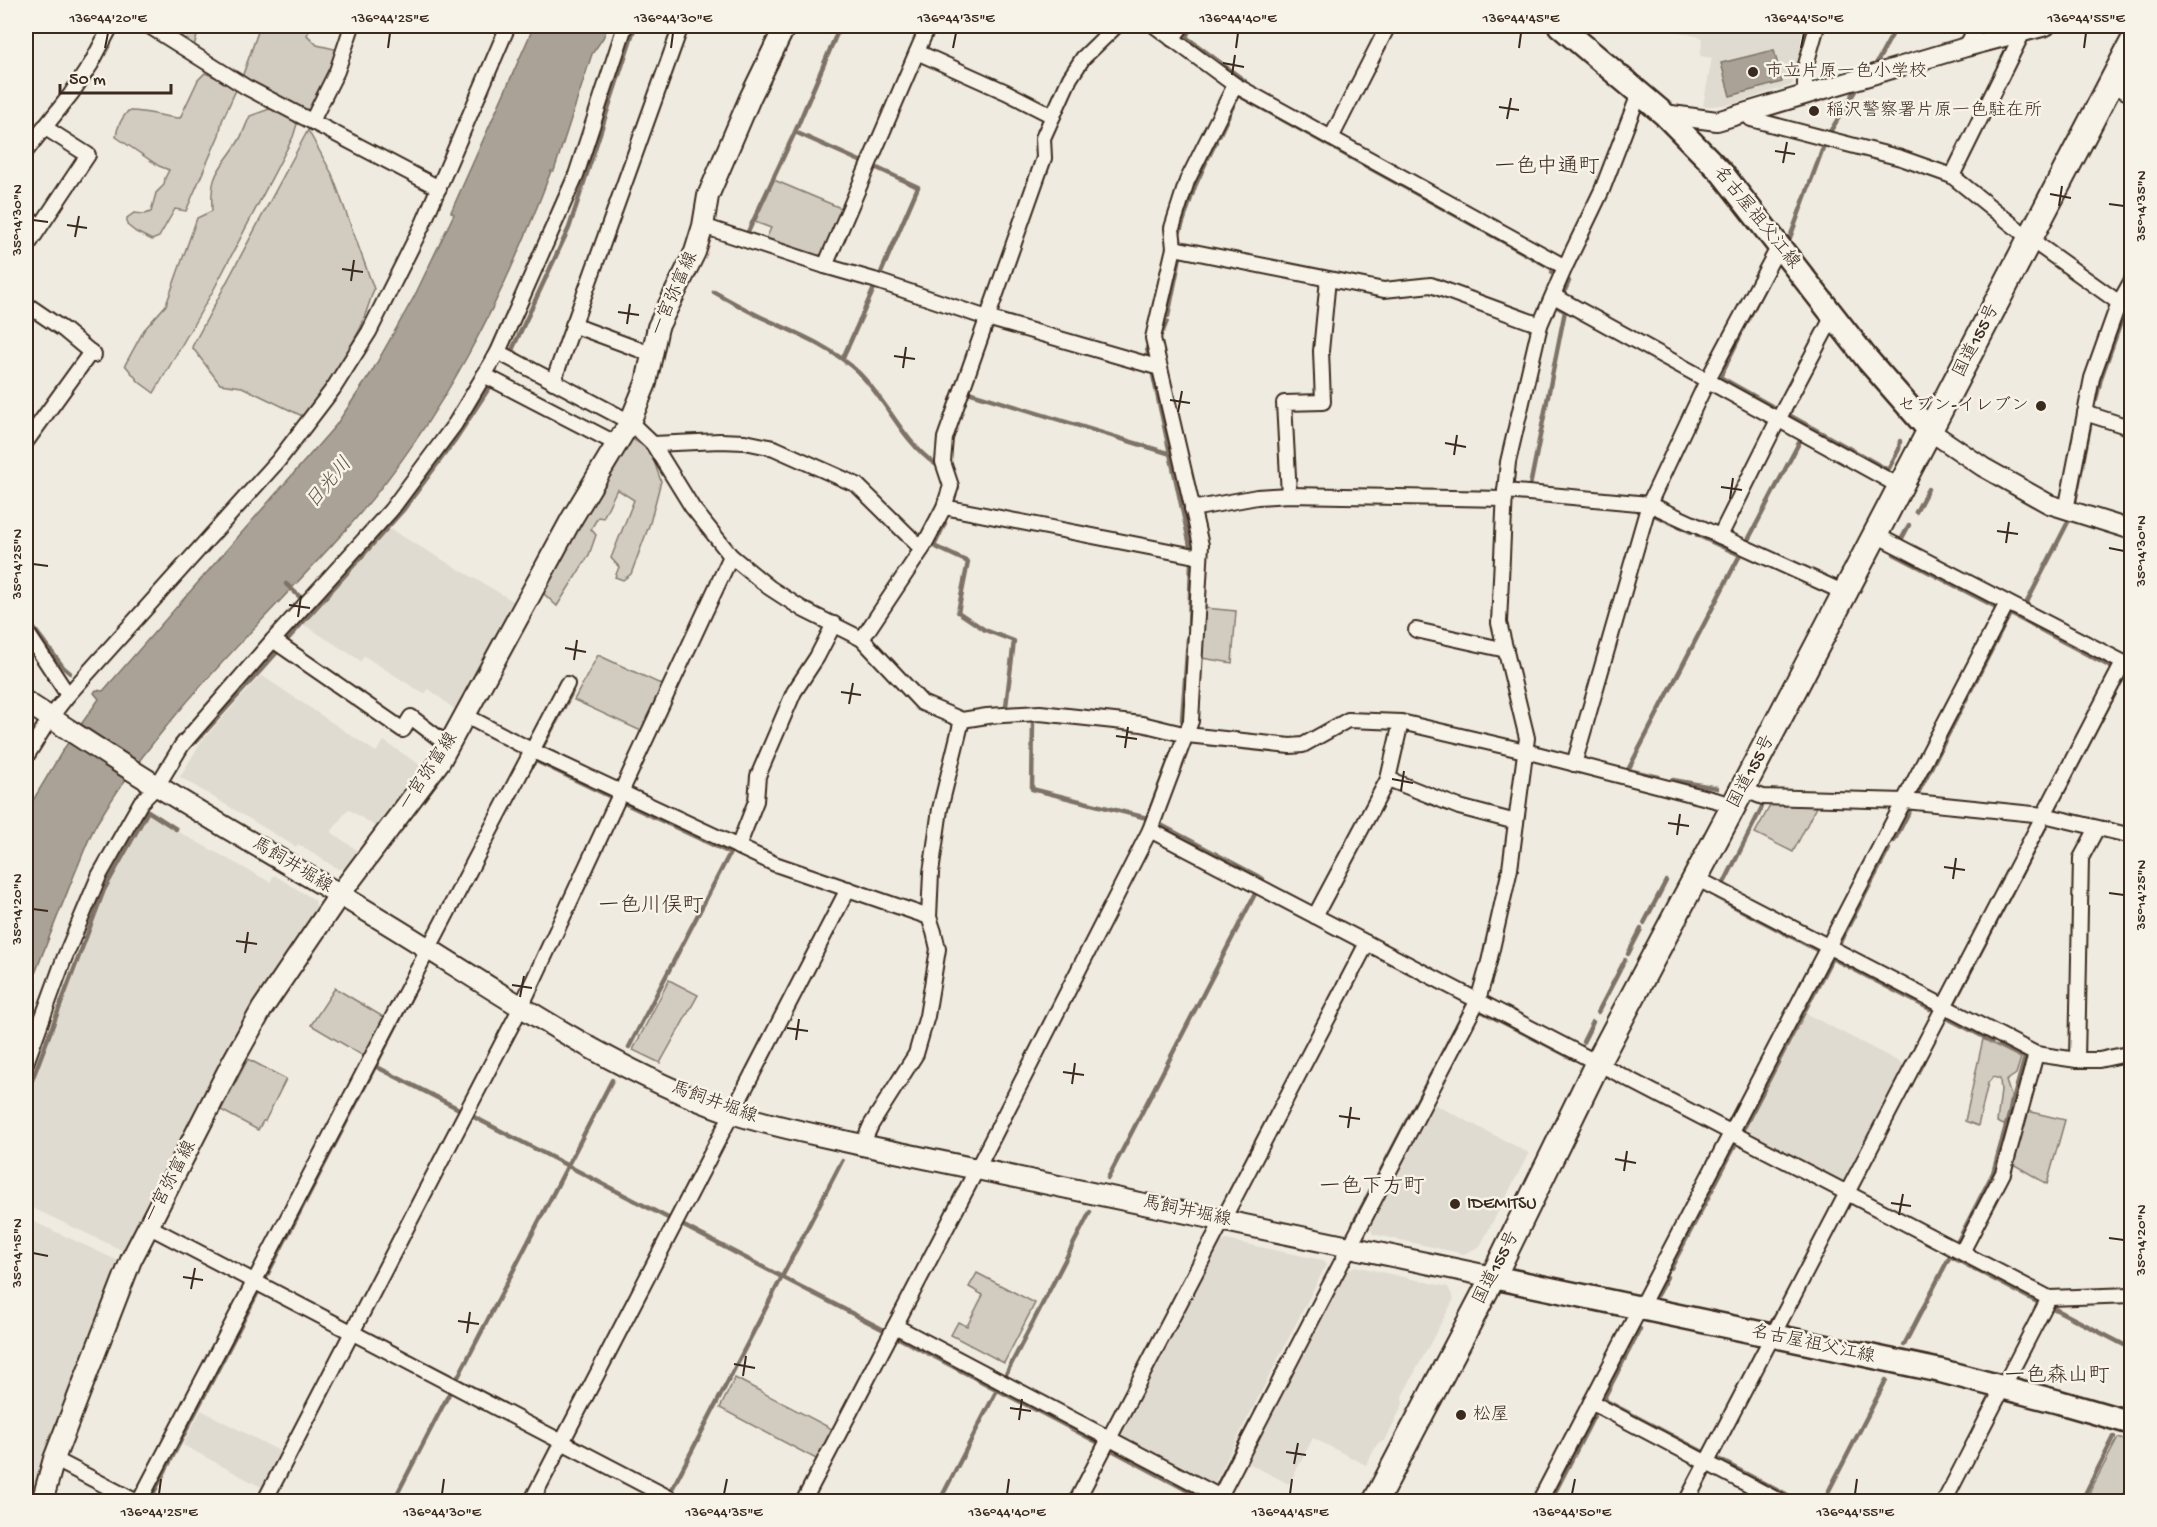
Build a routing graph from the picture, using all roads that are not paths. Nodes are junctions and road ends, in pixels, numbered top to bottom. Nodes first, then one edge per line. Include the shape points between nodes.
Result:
1 (111, 26) edge
2 (148, 26) edge
3 (352, 26) edge
4 (508, 26) edge
5 (625, 26) edge
6 (681, 26) edge
7 (785, 26) edge
8 (928, 26) edge
9 (1116, 26) edge
10 (1155, 26) edge
11 (1182, 26) edge
12 (1388, 26) edge
13 (1560, 26) edge
14 (1817, 26) edge
15 (1977, 26) edge
16 (2046, 26) edge
17 (2023, 32) junction
18 (1172, 39) junction
19 (2132, 43) edge
20 (1966, 47) junction
21 (917, 52) junction
22 (2110, 84) junction
23 (1235, 85) junction
24 (1639, 94) junction
25 (1805, 95) junction
26 (2132, 95) edge
27 (1747, 112) junction
28 (1664, 114) junction
29 (1053, 116) junction
30 (312, 121) junction
31 (44, 127) junction
32 (1331, 138) junction
33 (26, 151) edge
34 (1952, 176) junction
35 (439, 188) junction
36 (26, 217) edge
37 (40, 226) junction
38 (703, 226) junction
39 (2030, 239) junction
40 (1779, 246) junction
41 (26, 248) edge
42 (1174, 248) junction
43 (825, 266) junction
44 (1565, 267) junction
45 (1328, 279) junction
46 (2132, 280) edge
47 (1554, 296) junction
48 (26, 304) edge
49 (2118, 305) junction
50 (2132, 312) edge
51 (1833, 316) junction
52 (987, 318) junction
53 (573, 325) junction
54 (1540, 325) junction
55 (498, 352) junction
56 (651, 354) junction
57 (1160, 368) junction
58 (484, 375) junction
59 (1707, 381) junction
60 (553, 382) junction
61 (2085, 412) junction
62 (1778, 420) junction
63 (630, 422) junction
64 (31, 423) edge
65 (2132, 428) edge
66 (1930, 431) junction
67 (26, 442) edge
68 (617, 444) junction
69 (653, 444) junction
70 (1901, 487) junction
71 (1289, 495) junction
72 (1505, 495) junction
73 (1649, 504) junction
74 (944, 507) junction
75 (1192, 509) junction
76 (2066, 510) junction
77 (2132, 530) edge
78 (1876, 535) junction
79 (1720, 536) junction
80 (922, 549) junction
81 (731, 556) junction
82 (1200, 557) junction
83 (1845, 593) junction
84 (2007, 603) junction
85 (834, 624) junction
86 (1416, 630) dead end
87 (26, 632) edge
88 (862, 639) junction
89 (273, 640) junction
90 (1506, 650) junction
91 (2127, 665) edge
92 (567, 684) dead end
93 (68, 695) junction
94 (26, 702) edge
95 (466, 716) junction
96 (962, 720) junction
97 (55, 721) junction
98 (1401, 722) junction
99 (1187, 735) junction
100 (449, 746) junction
101 (531, 750) junction
102 (1525, 751) junction
103 (26, 757) edge
104 (1574, 764) junction
105 (1388, 779) junction
106 (155, 785) junction
107 (621, 792) junction
108 (1738, 797) junction
109 (1905, 801) junction
110 (2044, 815) junction
111 (1516, 822) junction
112 (2097, 828) junction
113 (1150, 830) junction
114 (2132, 836) edge
115 (738, 847) junction
116 (1696, 878) junction
117 (848, 889) junction
118 (340, 894) junction
119 (1316, 916) junction
120 (929, 917) junction
121 (1366, 942) junction
122 (1829, 946) junction
123 (428, 948) junction
124 (1478, 1000) junction
125 (1944, 1006) junction
126 (521, 1007) junction
127 (2132, 1053) edge
128 (2036, 1054) junction
129 (2077, 1060) junction
130 (1598, 1062) junction
131 (26, 1063) edge
132 (733, 1113) junction
133 (1732, 1132) junction
134 (862, 1145) junction
135 (977, 1169) junction
136 (1847, 1192) junction
137 (1223, 1220) junction
138 (148, 1226) junction
139 (1349, 1247) junction
140 (1962, 1252) junction
141 (1493, 1277) junction
142 (254, 1281) junction
143 (2132, 1295) edge
144 (2049, 1298) junction
145 (1640, 1307) junction
146 (895, 1326) junction
147 (352, 1332) junction
148 (1771, 1336) junction
149 (2003, 1387) junction
150 (1591, 1402) junction
151 (2132, 1424) edge
152 (1109, 1438) junction
153 (562, 1442) junction
154 (54, 1459) junction
155 (1706, 1462) junction
156 (1222, 1500) edge
157 (42, 1502) edge
158 (138, 1502) edge
159 (264, 1502) edge
160 (531, 1502) edge
161 (677, 1502) edge
162 (803, 1502) edge
163 (1076, 1502) edge
164 (1375, 1502) edge
165 (1539, 1502) edge
166 (1686, 1502) edge
167 (1781, 1502) edge
168 (1944, 1502) edge

1 - 31 street via 71,94
2 - 30 street via 236,82
3 - 30 street via 337,71
4 - 35 street
5 - 55 street via 576,175
6 - 53 street
7 - 38 main road, 一宮弥富線 via 708,196
8 - 21 street
9 - 29 street via 1083,58
10 - 18 street
11 - 18 street
12 - 32 street
13 - 24 main road, 名古屋祖父江線
14 - 25 street via 1805,68
15 - 20 street
16 - 17 street
17 - 20 street
17 - 34 street
18 - 23 street
19 - 22 highway, 国道155号
20 - 25 street
21 - 29 street
21 - 43 street
22 - 26 street
22 - 39 highway, 国道155号
23 - 32 street
23 - 42 street via 1187,182 1172,228
24 - 28 main road, 名古屋祖父江線
24 - 44 street via 1602,190
25 - 27 street
27 - 28 street via 1717,122
27 - 34 street via 1750,119 1901,158
28 - 40 main road, 名古屋祖父江線 via 1722,173
29 - 52 street via 1043,138 1044,158
30 - 35 street
31 - 33 street
31 - 37 street via 88,155
32 - 44 street
34 - 39 street
35 - 93 street via 369,332 333,389 278,461
36 - 37 street
37 - 41 street
38 - 43 street
38 - 56 main road, 一宮弥富線 via 695,252 658,327
39 - 49 street
39 - 66 highway, 国道155号
40 - 51 main road, 名古屋祖父江線
40 - 59 street
42 - 45 street
42 - 57 street via 1153,338
43 - 52 street
44 - 47 street
45 - 54 street via 1384,290 1431,285
45 - 71 street via 1321,351 1323,402 1284,404
46 - 49 street
47 - 54 street
47 - 59 street
48 - 64 street via 93,354
49 - 50 street
49 - 61 street via 2092,378
51 - 62 street
51 - 66 main road, 名古屋祖父江線
52 - 57 street
52 - 74 street via 945,438 943,462 951,486
53 - 56 street
53 - 60 street
54 - 72 street via 1508,462
55 - 58 street
55 - 60 street
56 - 63 main road, 一宮弥富線
57 - 75 street
58 - 68 street
58 - 89 street via 455,424 391,510
59 - 62 street
59 - 73 street
60 - 63 street
61 - 65 street
61 - 76 street
62 - 70 street
62 - 79 street
63 - 68 main road, 一宮弥富線
63 - 69 street
64 - 67 street
66 - 70 highway, 国道155号
66 - 76 street via 1983,467
68 - 95 main road, 一宮弥富線 via 571,520
69 - 80 street via 720,441 774,448 857,485
69 - 81 street via 692,507
70 - 78 highway, 国道155号
71 - 72 street
71 - 75 street
72 - 73 street
72 - 90 street via 1499,623
73 - 79 street
73 - 104 street
74 - 80 street
74 - 82 street
75 - 82 street
76 - 77 street
78 - 83 highway, 国道155号
78 - 84 street
79 - 83 street
80 - 88 street
81 - 85 street via 770,588
81 - 107 street
82 - 99 street
83 - 108 highway, 国道155号
84 - 91 street
84 - 109 street
85 - 88 street
85 - 115 street via 794,692 758,776 756,801
86 - 90 street
87 - 93 street
88 - 96 street via 922,703
89 - 100 street via 403,730 411,717
89 - 106 street via 182,746
90 - 102 street via 1527,738
91 - 110 street
92 - 101 street
93 - 97 street
94 - 97 main road, 馬飼井堀線
95 - 100 main road, 一宮弥富線
95 - 101 street
96 - 99 street via 1040,713 1142,724
96 - 120 street via 940,809
97 - 103 street
97 - 106 main road, 馬飼井堀線
98 - 99 street via 1348,720 1303,745 1290,746
98 - 102 street
98 - 105 street
99 - 113 street
100 - 118 main road, 一宮弥富線
101 - 107 street
101 - 123 street
102 - 104 street
102 - 111 street
104 - 108 street
105 - 111 street via 1459,807
105 - 119 street
106 - 118 main road, 馬飼井堀線
106 - 131 street via 141,802 99,876
107 - 115 street
107 - 126 street
108 - 109 street
108 - 116 highway, 国道155号
109 - 110 street
109 - 122 street
110 - 112 street
110 - 125 street
111 - 124 street via 1510,869
112 - 114 street
112 - 129 street via 2081,858
113 - 119 street
113 - 135 street
115 - 117 street
116 - 122 street
116 - 130 highway, 国道155号
117 - 120 street
117 - 132 street
118 - 123 main road, 馬飼井堀線
118 - 138 main road, 一宮弥富線 via 262,1010
119 - 121 street
120 - 134 street via 938,949 927,1017 916,1054
121 - 124 street
121 - 137 street
122 - 125 street
122 - 133 street
123 - 126 main road, 馬飼井堀線
123 - 142 street
124 - 130 street
124 - 139 street
125 - 128 street
125 - 136 street
126 - 132 main road, 馬飼井堀線 via 614,1060
126 - 147 street
127 - 129 street
128 - 129 street
128 - 140 street via 2002,1173
130 - 133 street
130 - 141 highway, 国道155号
132 - 134 main road, 馬飼井堀線
132 - 153 street
133 - 136 street
133 - 145 street
134 - 135 main road, 馬飼井堀線
135 - 137 main road, 馬飼井堀線
135 - 146 street
136 - 140 street
136 - 148 street
137 - 139 main road, 馬飼井堀線
137 - 152 street
138 - 142 street
138 - 154 main road, 一宮弥富線
139 - 141 main road, 馬飼井堀線
139 - 156 street
140 - 144 street
141 - 145 main road, 名古屋祖父江線
141 - 164 highway, 国道155号
142 - 147 street
142 - 158 street
143 - 144 street
144 - 149 street
145 - 148 main road, 名古屋祖父江線
145 - 150 street
146 - 152 street
146 - 162 street
147 - 153 street
147 - 159 street
148 - 149 main road, 名古屋祖父江線
148 - 155 street
149 - 151 main road, 名古屋祖父江線
149 - 168 street
150 - 155 street
150 - 165 street
152 - 156 street
152 - 163 street
153 - 160 street
153 - 161 street
154 - 157 main road, 一宮弥富線
154 - 158 street
155 - 166 street
155 - 167 street

